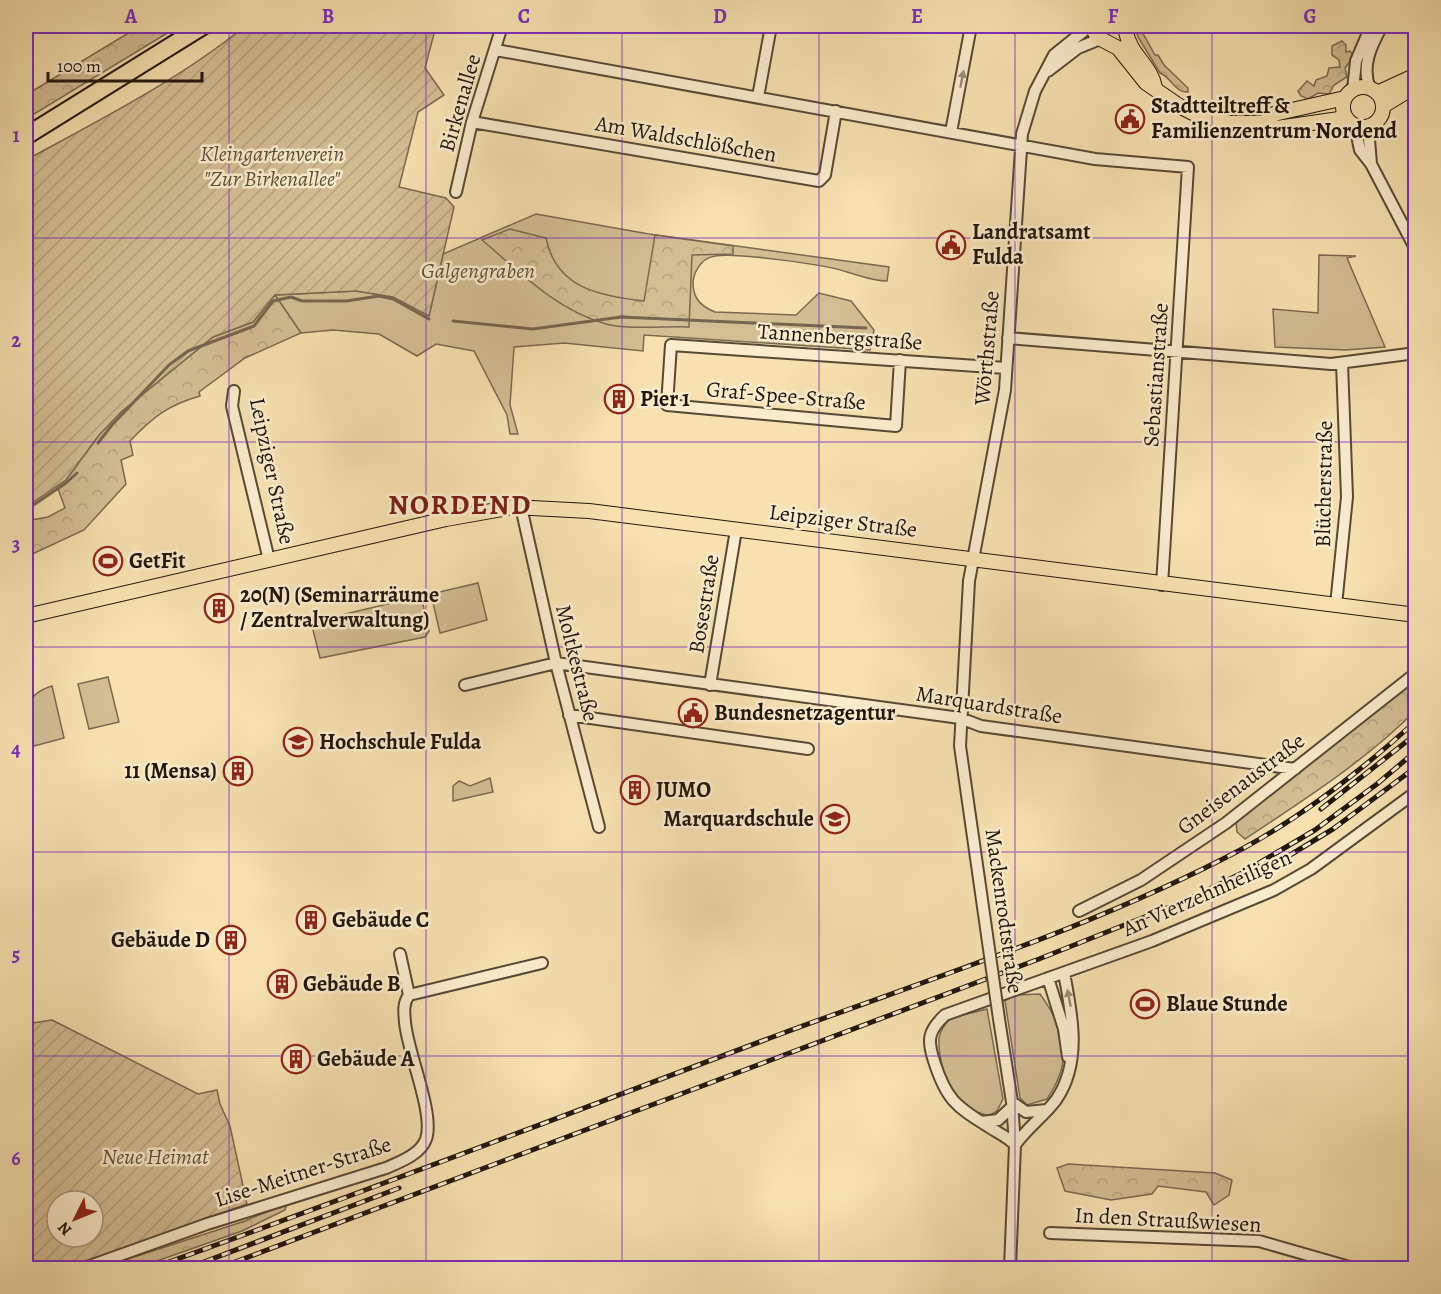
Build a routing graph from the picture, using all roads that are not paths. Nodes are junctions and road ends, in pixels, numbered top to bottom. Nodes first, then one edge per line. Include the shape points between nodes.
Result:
1 (203, 26) edge
2 (502, 26) edge
3 (771, 26) edge
4 (971, 26) edge
5 (1091, 26) edge
6 (1371, 26) edge
7 (1382, 26) edge
8 (1126, 29) edge
9 (1105, 41) junction
10 (496, 50) junction
11 (1047, 71) junction
12 (1416, 75) edge
13 (1416, 86) edge
14 (1155, 87) junction
15 (1373, 91) junction
16 (1349, 94) junction
17 (758, 97) junction
18 (1383, 106) junction
19 (836, 111) junction
20 (472, 122) junction
21 (1351, 122) junction
22 (1264, 123) junction
23 (1372, 125) junction
24 (951, 132) junction
25 (26, 136) edge
26 (1021, 144) junction
27 (1371, 164) junction
28 (456, 192) dead end
29 (1416, 250) edge
30 (1008, 338) junction
31 (671, 345) joint
32 (1177, 351) junction
33 (1416, 353) edge
34 (900, 360) junction
35 (1342, 363) junction
36 (1006, 368) junction
37 (234, 391) dead end
38 (521, 507) junction
39 (736, 530) junction
40 (972, 559) junction
41 (270, 560) junction
42 (1162, 585) junction
43 (1336, 605) junction
44 (1416, 615) edge
45 (26, 616) edge
46 (556, 663) junction
47 (1416, 673) edge
48 (465, 685) dead end
49 (710, 685) junction
50 (569, 715) junction
51 (960, 718) junction
52 (808, 749) dead end
53 (1295, 769) junction
54 (1416, 792) edge
55 (599, 827) dead end
56 (1079, 911) dead end
57 (400, 954) dead end
58 (542, 963) dead end
59 (1064, 973) junction
60 (1048, 978) junction
61 (408, 997) junction
62 (1070, 1066) junction
63 (1012, 1104) junction
64 (1047, 1110) junction
65 (981, 1122) junction
66 (1015, 1145) junction
67 (1050, 1233) dead end
68 (84, 1269) edge
69 (1010, 1269) edge
70 (1353, 1269) edge

1 - 25 highway
2 - 10 street, Birkenallee
3 - 17 street
24 -> 4 street
5 - 9 main road
5 - 11 street, Wörthstraße via 1054,55
6 - 16 street via 1356,61
7 - 15 street via 1365,70
8 - 9 main road via 1119,39
8 - 14 main road via 1132,49 1153,77
9 - 11 street, Wörthstraße via 1078,48
9 - 14 main road via 1121,51 1146,83
10 - 17 street
10 - 20 street, Birkenallee
11 - 26 street, Wörthstraße via 1030,103
12 - 15 main road
13 - 18 main road
14 - 22 main road via 1199,116 1231,123
15 - 16 main road
15 - 18 main road
16 - 21 main road via 1343,108
16 - 22 main road via 1274,114
17 - 19 street
18 - 23 main road
19 - 20 street, Am Waldschlößchen via 825,175 819,181
19 - 24 street
20 - 28 street, Birkenallee
21 - 22 main road via 1277,128
21 - 23 main road
21 - 27 street via 1360,150
23 - 27 street
24 - 26 street
26 - 30 street, Wörthstraße
26 - 32 street, Sebastianstraße via 1095,159 1188,167
27 - 29 street
30 - 32 street
30 - 36 street, Wörthstraße
31 - 34 street, Tannenbergstraße
31 - 34 street, Graf-Spee-Straße via 667,405 896,426
32 - 35 street
32 - 42 street, Sebastianstraße
33 - 35 street
34 - 36 street, Tannenbergstraße
35 - 43 street, Blücherstraße via 1347,496
36 - 40 street, Wörthstraße via 993,462
37 - 41 street, Leipziger Straße via 232,406
38 - 39 main road, Leipziger Straße via 589,511
38 - 41 main road, Leipziger Straße via 446,519
38 - 46 street, Moltkestraße
39 - 40 main road, Leipziger Straße
39 - 49 street, Bosestraße
40 - 42 main road, Leipziger Straße
40 - 51 street, Mackenrodtstraße
41 - 45 main road, Leipziger Straße
42 - 43 main road, Leipziger Straße
43 - 44 main road, Leipziger Straße
46 - 48 street, Marquardstraße
46 - 49 street, Marquardstraße
46 - 50 street, Moltkestraße
47 - 53 street, Gneisenaustraße
49 - 51 street, Marquardstraße
50 - 52 street
50 - 55 street, Moltkestraße
51 - 53 street, Marquardstraße via 976,724
51 - 63 street, Mackenrodtstraße, bridge via 960,749
53 - 56 street, Gneisenaustraße via 1226,823 1141,880
54 - 59 street, An Vierzehnheiligen via 1311,869 1274,890
57 - 61 street, Lise-Meitner-Straße
58 - 61 street
59 - 60 street, An Vierzehnheiligen
62 -> 59 street via 1074,1043
60 - 62 street via 1064,1029
60 - 65 street, An Vierzehnheiligen via 954,1010 932,1032 928,1042 944,1091
61 - 68 street, Lise-Meitner-Straße via 404,1010 407,1044 427,1121 426,1139 413,1154 386,1168 207,1224
62 - 64 street via 1066,1083
63 - 64 street via 1026,1112
63 - 65 street via 998,1120
63 - 66 street, Mackenrodtstraße
64 - 66 street
65 - 66 street, An Vierzehnheiligen
66 - 69 street, Mackenrodtstraße
67 - 70 street, In den Straußwiesen via 1259,1241

